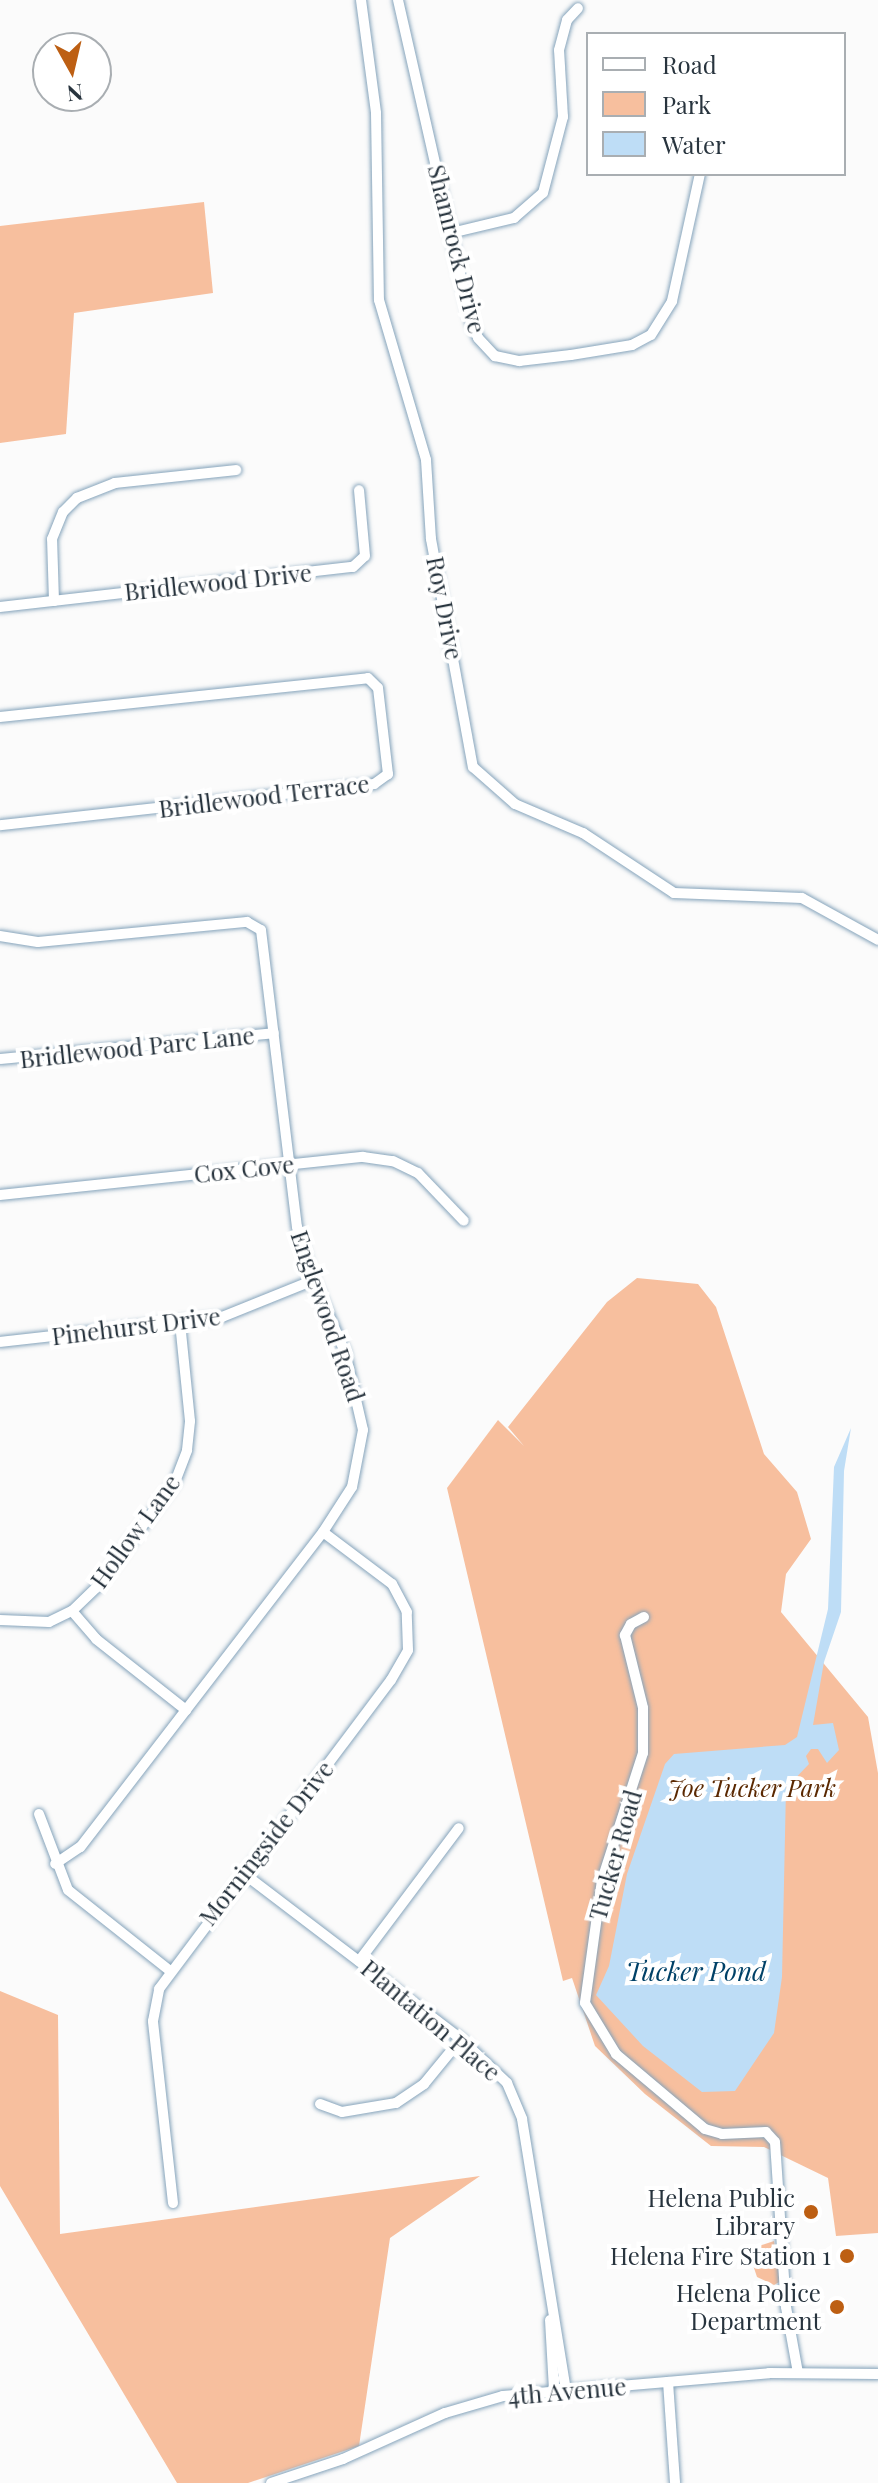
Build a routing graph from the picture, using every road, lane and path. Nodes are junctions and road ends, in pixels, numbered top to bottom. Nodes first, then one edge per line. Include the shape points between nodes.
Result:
1 (361, 0) edge
2 (398, 0) edge
3 (578, 8) dead end
4 (700, 176) edge
5 (451, 233) junction
6 (236, 470) dead end
7 (359, 490) dead end
8 (54, 601) junction
9 (0, 607) edge
10 (0, 717) edge
11 (0, 825) edge
12 (0, 936) edge
13 (878, 940) edge
14 (274, 1033) junction
15 (0, 1059) edge
16 (288, 1164) junction
17 (0, 1195) edge
18 (464, 1221) dead end
19 (314, 1280) junction
20 (180, 1323) junction
21 (0, 1342) edge
22 (323, 1532) junction
23 (72, 1611) junction
24 (644, 1617) dead end
25 (0, 1620) edge
26 (186, 1710) junction
27 (39, 1814) dead end
28 (459, 1828) dead end
29 (55, 1864) junction
30 (243, 1873) junction
31 (359, 1961) junction
32 (169, 1970) junction
33 (461, 2039) junction
34 (320, 2104) dead end
35 (173, 2203) dead end
36 (550, 2314) junction
37 (798, 2373) junction
38 (878, 2374) edge
39 (668, 2382) junction
40 (554, 2390) junction
41 (566, 2390) junction
42 (271, 2483) edge
43 (675, 2483) edge

1 - 13 street, Roy Drive via 376,113 379,300 426,460 431,539 473,767 515,804 583,833 674,893 802,898
2 - 5 street, Shamrock Drive
3 - 5 street via 567,20 559,50 563,117 543,193 514,218
4 - 5 street, Shamrock Drive via 668,312 651,335 632,345 519,361 495,356 471,322
6 - 8 street via 102,486 67,507 51,541
7 - 8 street, Bridlewood Drive via 365,556 353,567
8 - 9 street, Bridlewood Drive
10 - 11 street, Bridlewood Terrace via 368,678 378,688 388,774 374,784
12 - 14 street, Englewood Road via 38,942 253,923 264,937
14 - 15 street, Bridlewood Parc Lane
14 - 16 street, Englewood Road
16 - 17 street, Cox Cove
16 - 18 street, Cox Cove via 363,1157 393,1161 429,1181
16 - 19 street, Englewood Road via 297,1227
19 - 20 street, Pinehurst Drive via 239,1312
19 - 22 street, Englewood Road via 340,1335 363,1430 352,1487
20 - 21 street, Pinehurst Drive
20 - 23 street, Hollow Lane via 190,1421 180,1471 105,1577
22 - 26 street, Englewood Road
22 - 30 street, Morningside Drive via 392,1584 407,1612 408,1650 391,1680
23 - 25 street, Hollow Lane via 49,1622
23 - 26 street via 96,1639
24 - 37 street, Tucker Road via 627,1629 625,1642 643,1708 643,1753 602,1880 585,2003 616,2054 705,2129 722,2134 766,2132 775,2142 786,2307
26 - 29 street, Englewood Road via 80,1847
27 - 29 street
28 - 31 street
29 - 32 street via 73,1896
30 - 31 street, Plantation Place
30 - 32 street, Morningside Drive
31 - 33 street, Plantation Place
32 - 35 street, Morningside Drive via 153,2021
33 - 34 street via 424,2084 396,2103 342,2112
33 - 36 street, Plantation Place via 498,2072 519,2105
36 - 40 street, Plantation Place
36 - 41 street, Plantation Place
37 - 38 street, 4th Avenue
37 - 39 street, 4th Avenue
39 - 41 street, 4th Avenue
39 - 43 street
40 - 41 street, 4th Avenue
40 - 42 street, 4th Avenue via 460,2407 343,2459

